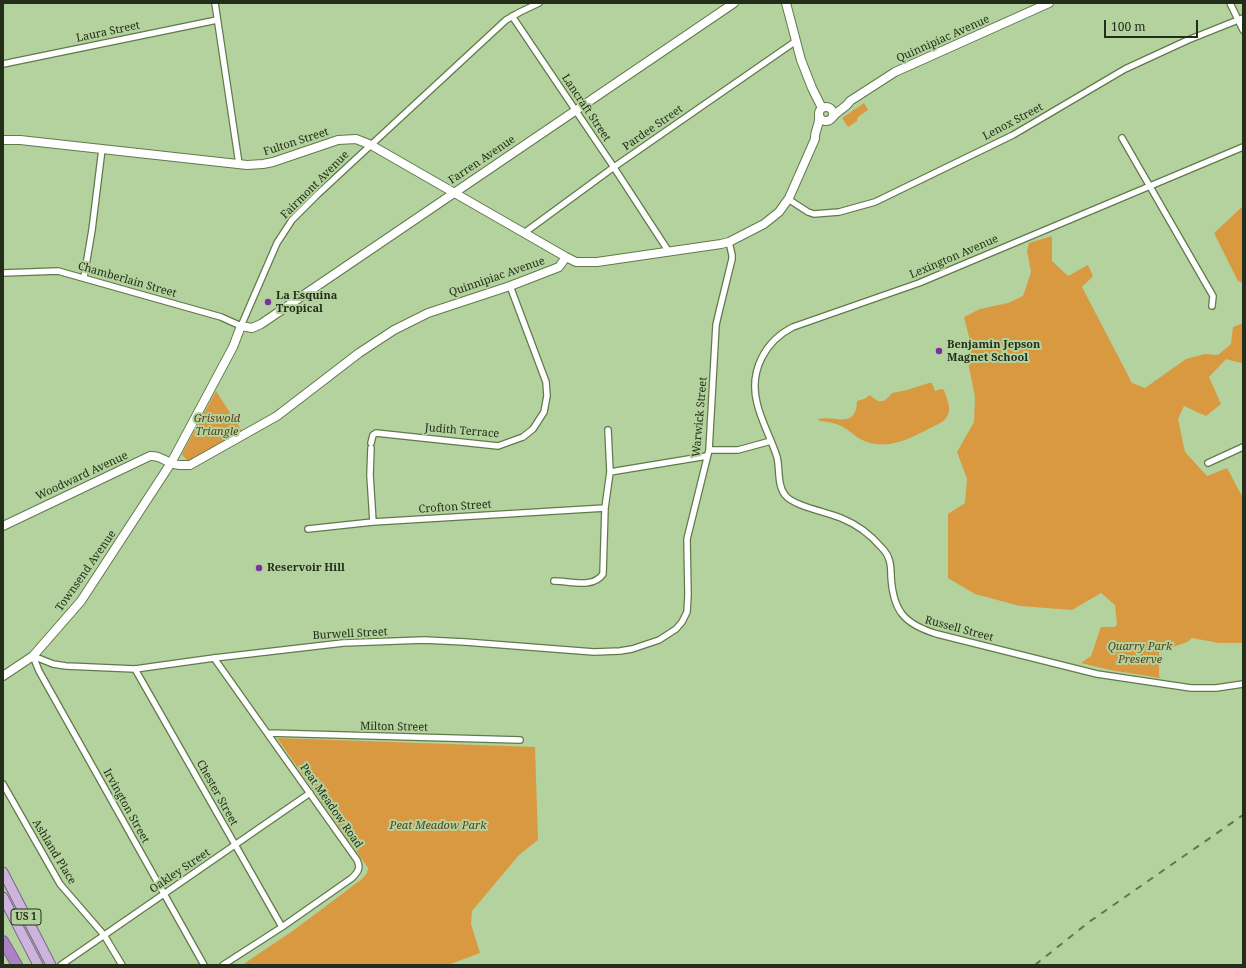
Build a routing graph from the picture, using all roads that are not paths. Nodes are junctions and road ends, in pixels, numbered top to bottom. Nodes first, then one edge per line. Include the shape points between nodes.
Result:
1 (215, 3) edge
2 (539, 3) edge
3 (734, 3) edge
4 (786, 3) edge
5 (1049, 3) edge
6 (1230, 3) edge
7 (512, 16) junction
8 (1240, 19) edge
9 (217, 20) junction
10 (1243, 30) edge
11 (796, 41) junction
12 (3, 64) edge
13 (850, 101) junction
14 (825, 108) junction
15 (575, 111) junction
16 (820, 117) junction
17 (831, 119) junction
18 (1122, 138) dead end
19 (815, 139) junction
20 (3, 140) edge
21 (371, 145) junction
22 (1243, 147) edge
23 (102, 149) junction
24 (239, 164) junction
25 (614, 168) junction
26 (1150, 186) junction
27 (454, 193) junction
28 (788, 200) junction
29 (524, 233) junction
30 (730, 242) junction
31 (668, 252) junction
32 (566, 257) junction
33 (3, 273) edge
34 (84, 277) junction
35 (510, 286) junction
36 (1212, 306) dead end
37 (242, 326) junction
38 (608, 430) dead end
39 (771, 441) junction
40 (1243, 447) edge
41 (709, 450) junction
42 (707, 456) junction
43 (171, 463) junction
44 (1208, 463) dead end
45 (610, 472) junction
46 (605, 508) junction
47 (373, 522) junction
48 (3, 526) edge
49 (308, 529) dead end
50 (554, 581) dead end
51 (669, 634) joint
52 (33, 656) junction
53 (214, 658) junction
54 (135, 669) junction
55 (3, 676) edge
56 (1243, 684) edge
57 (268, 734) junction
58 (520, 740) dead end
59 (3, 784) edge
60 (310, 793) junction
61 (235, 846) junction
62 (3, 872) edge
63 (164, 894) junction
64 (3, 897) edge
65 (282, 926) junction
66 (104, 935) junction
67 (3, 942) edge
68 (17, 965) edge
69 (38, 965) edge
70 (51, 965) edge
71 (60, 965) edge
72 (122, 965) edge
73 (204, 965) edge
74 (223, 965) edge

1 - 9 street
2 - 7 street, Fairmont Avenue
3 - 15 main road, Farren Avenue
4 - 11 main road
5 - 13 main road, Quinnipiac Avenue via 895,72
6 - 8 street
7 - 15 street, Lancraft Street
7 - 21 street, Fairmont Avenue
8 - 10 street
8 - 28 street, Lenox Street via 1125,69 1013,135 875,202 839,212 814,214
9 - 12 street, Laura Street
9 - 24 street
11 - 14 main road via 810,84
11 - 25 street, Pardee Street
13 - 14 main road, Quinnipiac Avenue
13 - 17 main road, Quinnipiac Avenue
14 - 16 main road via 819,113
14 - 17 main road via 833,111
15 - 25 street, Lancraft Street
15 - 27 main road, Farren Avenue
16 - 17 main road via 824,121
16 - 19 main road, Quinnipiac Avenue
17 - 19 main road, Quinnipiac Avenue
18 - 26 street
19 - 28 main road, Quinnipiac Avenue
20 - 23 main road, Fulton Street
21 - 24 main road, Fulton Street via 356,140 338,140 272,162
21 - 27 main road, Fulton Street
21 - 37 street, Fairmont Avenue via 292,220 277,242
22 - 26 street, Lexington Avenue
23 - 24 main road, Fulton Street
23 - 34 street
25 - 29 street, Pardee Street
25 - 31 street, Lancraft Street
26 - 36 street via 1213,296
26 - 39 street, Lexington Avenue via 920,283 801,323 781,334 764,353 754,385 757,404
27 - 29 main road, Fulton Street
27 - 37 main road, Farren Avenue via 261,324 252,328
28 - 30 main road, Quinnipiac Avenue via 772,219
29 - 32 main road, Fulton Street
30 - 31 main road, Quinnipiac Avenue
30 - 41 street, Warwick Street via 732,259 716,325
31 - 32 main road, Quinnipiac Avenue via 597,262 576,262
32 - 35 main road, Quinnipiac Avenue via 559,267
33 - 34 street, Chamberlain Street via 58,271
34 - 37 street, Chamberlain Street via 221,317
35 - 43 main road, Quinnipiac Avenue via 428,313 394,330 359,353 276,416 190,465
35 - 47 street, Judith Terrace via 546,382 544,412 533,429 523,437 498,446 376,433 371,445
37 - 43 main road, Fairmont Avenue
38 - 45 street
39 - 41 street via 738,450
39 - 56 street, Russell Street via 785,495 795,503 851,522 881,546 888,556 897,606 906,619 919,628 1097,674 1192,688
40 - 44 street
41 - 42 street, Warwick Street
42 - 45 street
42 - 51 street, Warwick Street via 687,539 686,612 682,622
43 - 48 main road, Woodward Avenue via 154,456 146,458
43 - 52 main road, Townsend Avenue via 81,601
45 - 46 street
46 - 47 street, Crofton Street
46 - 50 street via 603,574 592,583
47 - 49 street, Crofton Street
51 - 53 street, Burwell Street via 651,643 620,651 594,652 465,642 399,641 343,643
52 - 54 street, Burwell Street via 66,666
52 - 55 main road, Townsend Avenue
52 - 63 street, Irvington Street via 38,671
53 - 54 street, Burwell Street
53 - 57 street, Peat Meadow Road
54 - 61 street, Chester Street
57 - 58 street, Milton Street
57 - 60 street, Peat Meadow Road
59 - 66 street, Ashland Place via 60,884
60 - 61 street, Oakley Street
60 - 65 street, Peat Meadow Road via 360,865 352,878
61 - 63 street, Oakley Street
61 - 65 street, Chester Street
62 - 70 main road, US 1
63 - 66 street, Oakley Street
63 - 73 street, Irvington Street
64 - 69 main road
65 - 74 street, Peat Meadow Road
66 - 71 street, Oakley Street
66 - 72 street, Ashland Place
67 - 68 highway

